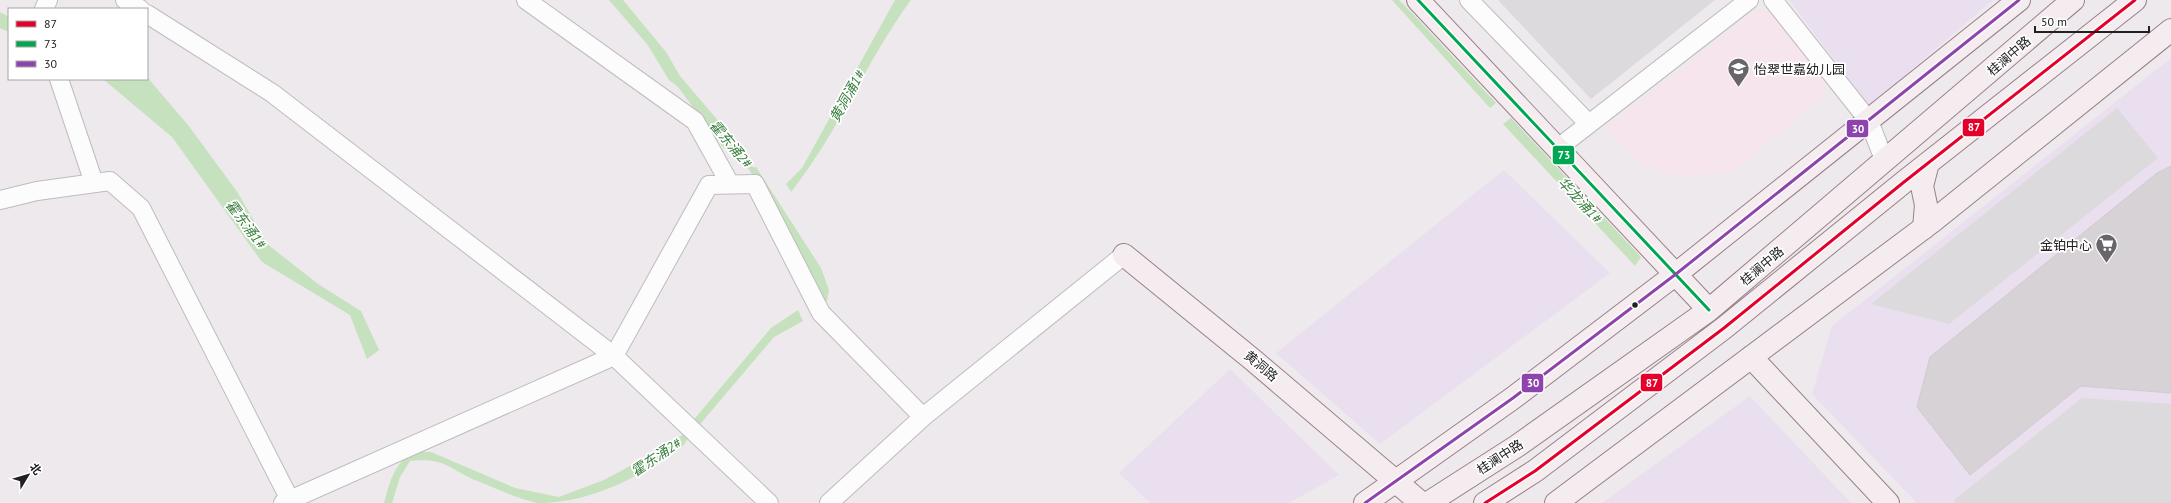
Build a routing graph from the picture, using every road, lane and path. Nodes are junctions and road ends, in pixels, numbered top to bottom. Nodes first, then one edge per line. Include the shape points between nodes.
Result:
1 (125, 0) edge
2 (526, 0) edge
3 (1418, 0) edge
4 (1469, 0) edge
5 (1749, 0) edge
6 (1773, 0) edge
7 (2019, 0) edge
8 (2073, 0) edge
9 (2135, 0) edge
10 (138, 8) edge
11 (148, 15) edge
12 (2171, 30) edge
13 (59, 80) edge
14 (1869, 121) junction
15 (1589, 124) junction
16 (1558, 148) junction
17 (1885, 162) junction
18 (1928, 163) junction
19 (94, 184) junction
20 (730, 184) junction
21 (0, 200) edge
22 (1924, 228) junction
23 (1124, 254) joint
24 (1676, 274) junction
25 (1709, 310) junction
26 (614, 356) junction
27 (1751, 357) junction
28 (923, 417) junction
29 (1396, 481) junction
30 (288, 502) edge
31 (769, 503) edge
32 (829, 503) edge
33 (1365, 503) edge
34 (1421, 503) edge
35 (1428, 503) edge
36 (1485, 503) edge
37 (1556, 503) edge
38 (1888, 503) edge

1 - 10 street
2 - 20 street via 695,121
3 - 16 main road
4 - 15 street
5 - 15 street
6 - 14 street
7 - 14 main road
8 - 17 main road, 桂澜中路
9 - 18 main road, 桂澜中路
11 - 26 street via 272,93
12 - 22 main road
13 - 19 street
14 - 17 street
14 - 24 main road
15 - 16 street
16 - 24 main road
17 - 25 main road, 桂澜中路
18 - 22 main road via 1922,186 1926,205
18 - 36 main road, 桂澜中路 via 1724,328 1535,471
19 - 21 street via 37,191
19 - 30 street via 110,181 141,208
20 - 26 street via 709,185
20 - 28 street via 755,184 821,313
22 - 27 main road
23 - 28 street
23 - 29 main road, 黄洞路
24 - 25 main road
24 - 29 main road via 1513,398
25 - 35 main road, 桂澜中路 via 1517,446
26 - 30 street
26 - 31 street
27 - 37 main road
27 - 38 main road
28 - 32 street
29 - 33 main road
29 - 34 main road, 黄洞路

